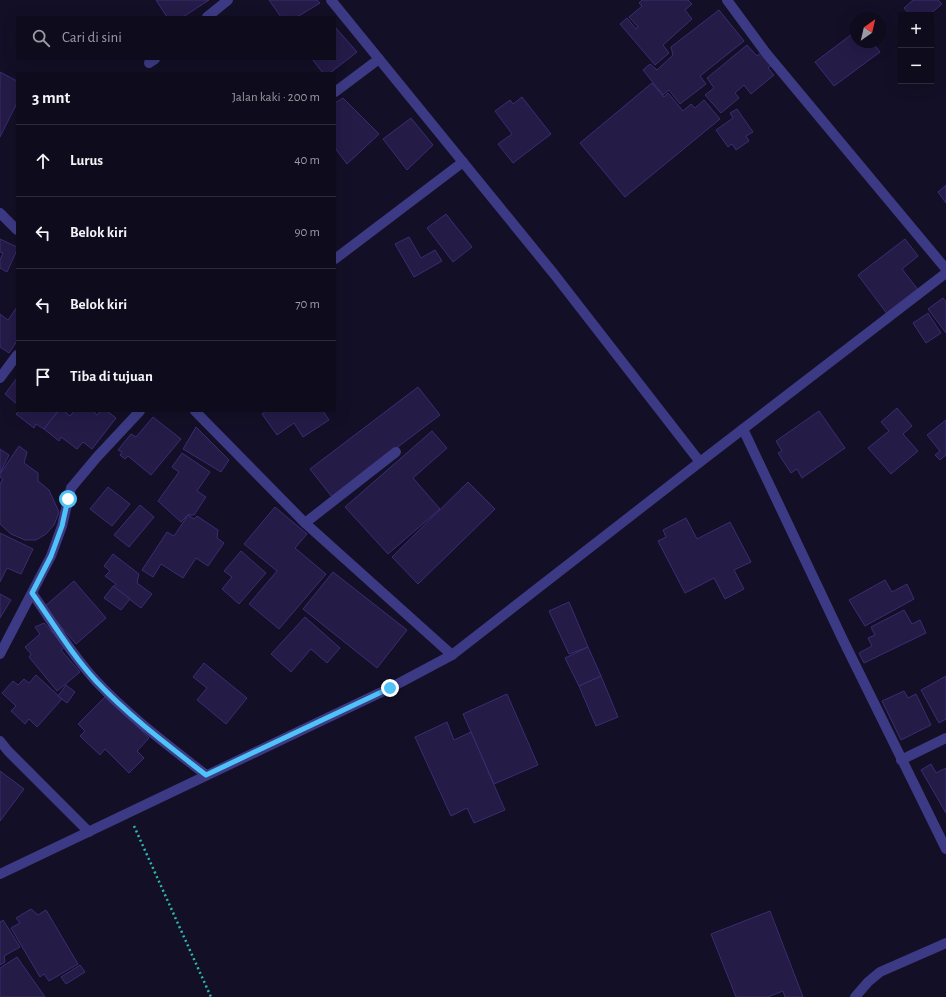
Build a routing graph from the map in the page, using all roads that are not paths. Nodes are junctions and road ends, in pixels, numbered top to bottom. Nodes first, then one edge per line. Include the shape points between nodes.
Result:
1 (228, 0) edge
2 (331, 0) edge
3 (727, 0) edge
4 (208, 16) edge
5 (379, 59) junction
6 (336, 91) edge
7 (463, 162) junction
8 (0, 213) edge
9 (16, 229) edge
10 (336, 258) edge
11 (946, 269) edge
12 (946, 273) edge
13 (16, 356) edge
14 (0, 378) edge
15 (139, 412) edge
16 (196, 412) edge
17 (743, 429) junction
18 (396, 452) dead end
19 (700, 462) junction
20 (305, 523) junction
21 (32, 593) junction
22 (0, 654) edge
23 (452, 655) junction
24 (946, 738) edge
25 (0, 741) edge
26 (901, 760) junction
27 (206, 775) junction
28 (89, 832) junction
29 (946, 849) edge
30 (0, 874) edge
31 (946, 944) edge
32 (855, 997) edge

1 - 4 street
2 - 5 street
3 - 11 street via 766,53
5 - 6 street
5 - 7 street
7 - 10 street
7 - 19 street via 559,280
8 - 9 street
12 - 17 street
13 - 14 street
15 - 21 street via 71,488 62,526 51,556
16 - 20 street
17 - 19 street
17 - 26 street
18 - 20 street
19 - 23 street
20 - 23 street
21 - 22 street
21 - 27 street via 97,682 135,719
23 - 27 street via 390,688
24 - 26 street
25 - 28 street
26 - 29 street
27 - 28 street
28 - 30 street
31 - 32 street via 880,972

